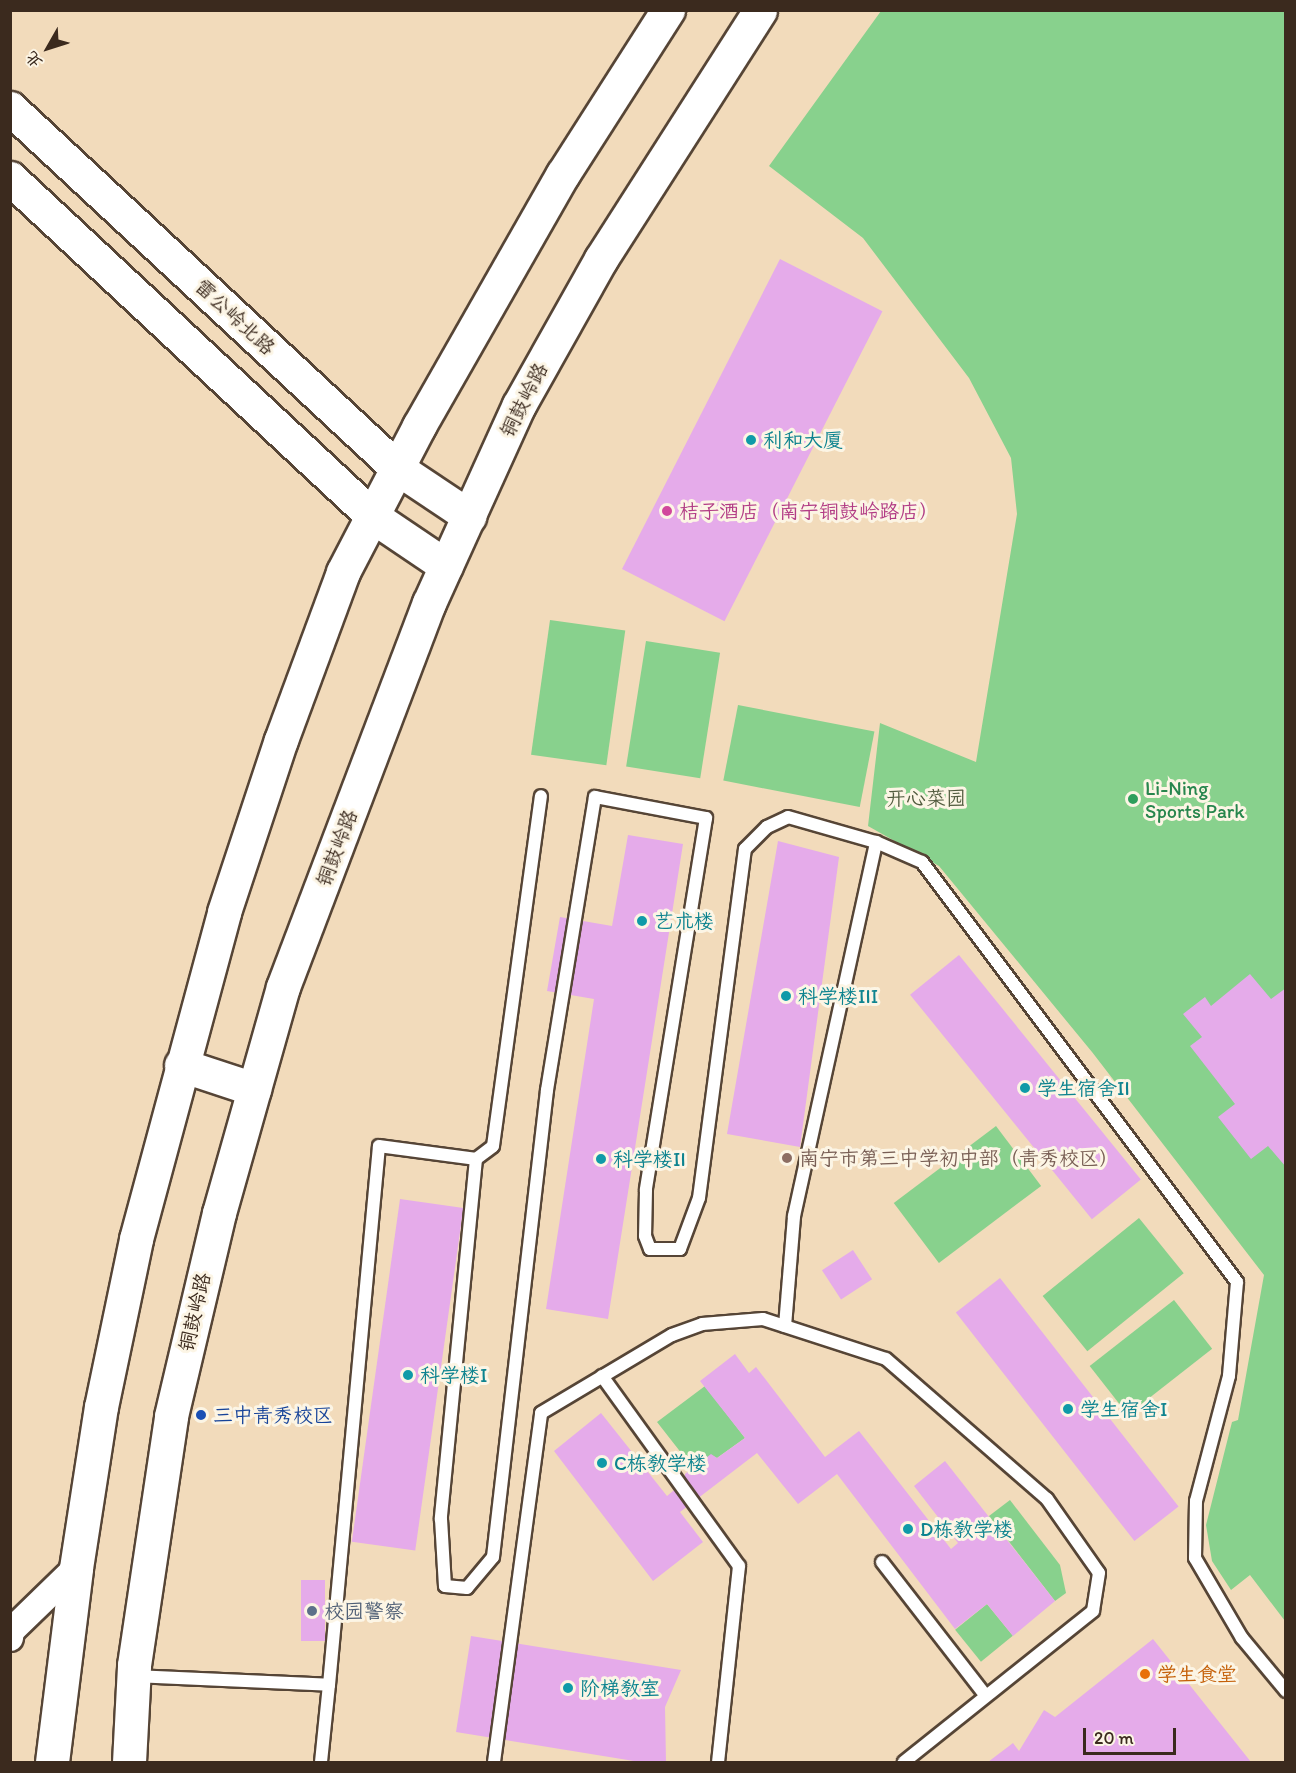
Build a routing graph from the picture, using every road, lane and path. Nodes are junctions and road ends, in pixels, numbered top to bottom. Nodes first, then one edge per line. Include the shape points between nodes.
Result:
1 (668, 10) edge
2 (760, 10) edge
3 (10, 108) edge
4 (10, 178) edge
5 (397, 468) junction
6 (372, 516) junction
7 (468, 516) junction
8 (446, 566) junction
9 (541, 796) dead end
10 (876, 842) junction
11 (181, 1065) junction
12 (254, 1089) junction
13 (476, 1159) junction
14 (785, 1326) junction
15 (602, 1376) junction
16 (882, 1562) dead end
17 (76, 1568) junction
18 (10, 1638) edge
19 (133, 1676) junction
20 (329, 1685) junction
21 (1286, 1691) edge
22 (985, 1695) junction
23 (52, 1762) edge
24 (129, 1762) edge
25 (321, 1762) edge
26 (494, 1762) edge
27 (718, 1762) edge
28 (904, 1762) edge

1 - 5 main road via 563,174
2 - 7 main road, 铜鼓岭路 via 601,259 519,405
3 - 5 main road, 雷公岭北路
4 - 6 main road
5 - 6 main road
5 - 7 main road, 雷公岭北路
6 - 8 main road
6 - 11 main road via 343,572 281,740 224,912
7 - 8 main road, 铜鼓岭路
8 - 12 main road, 铜鼓岭路 via 284,987
9 - 13 lane via 493,1146
10 - 13 lane via 789,817 767,827 745,849 699,1198 680,1249 662,1252 650,1249 645,1236 646,1190 706,818 595,797 547,1089 493,1557 467,1588 445,1586 441,1519
10 - 14 lane via 794,1216
10 - 21 lane via 922,862 1237,1282 1229,1376 1196,1501 1195,1558 1242,1638
11 - 12 main road
11 - 17 main road via 136,1239 103,1396
12 - 19 main road, 铜鼓岭路 via 219,1213 171,1416
13 - 20 lane via 379,1146
14 - 15 lane via 763,1319 702,1324 672,1335
14 - 22 lane via 886,1359 1047,1499 1100,1573 1093,1611
15 - 26 lane via 541,1413
15 - 27 lane via 739,1566
16 - 22 lane
17 - 18 street via 11,1631
17 - 23 main road
19 - 20 lane
19 - 24 main road, 铜鼓岭路
20 - 25 lane
22 - 28 lane

